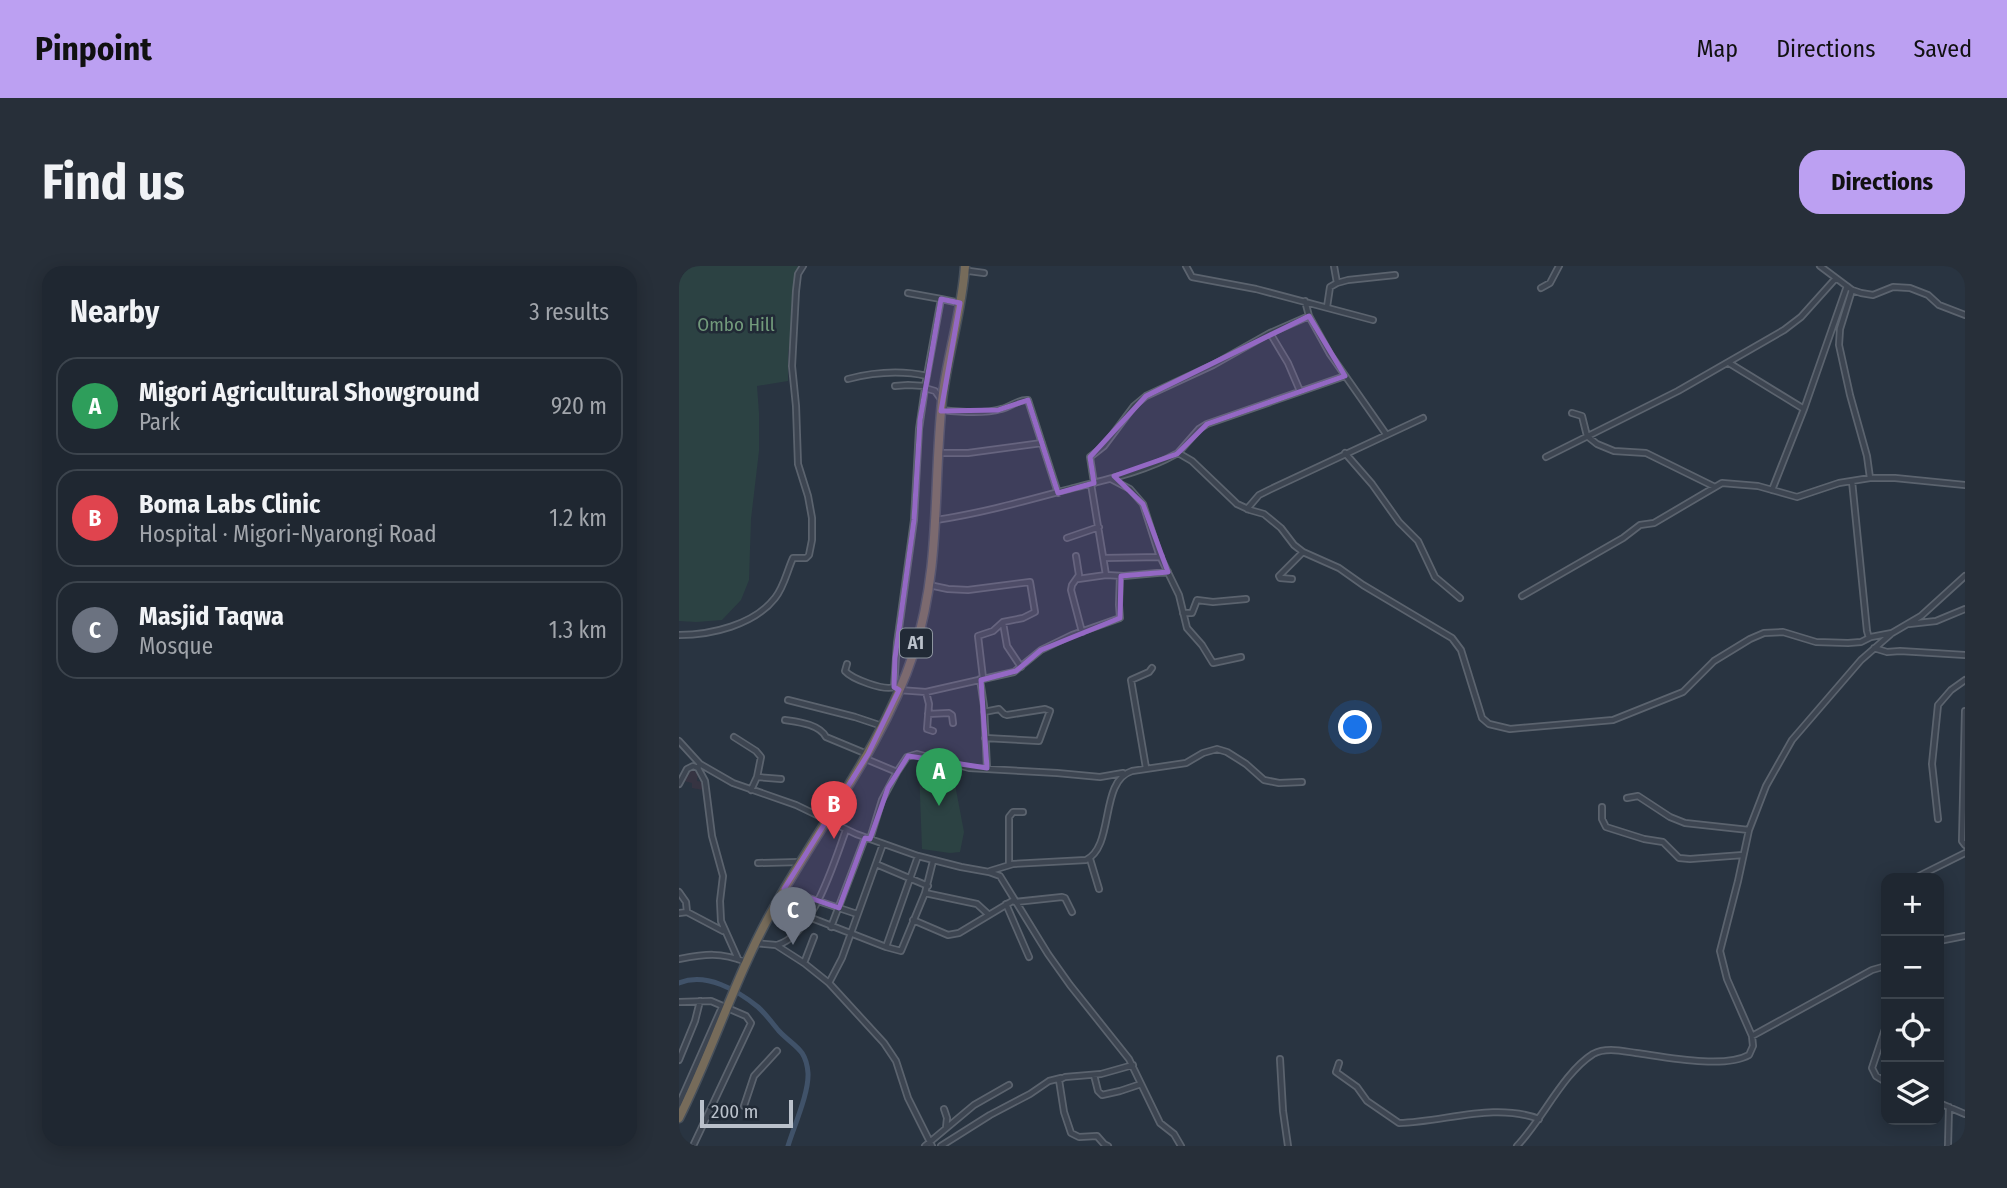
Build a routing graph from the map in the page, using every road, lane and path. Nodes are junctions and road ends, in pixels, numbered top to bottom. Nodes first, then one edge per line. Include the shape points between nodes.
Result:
1 (803, 266) edge
2 (1186, 266) edge
3 (1333, 266) edge
4 (1559, 266) edge
5 (1821, 266) edge
6 (965, 269) edge
7 (984, 273) dead end
8 (1395, 275) dead end
9 (1836, 278) junction
10 (1337, 283) junction
11 (1541, 288) dead end
12 (1850, 288) junction
13 (908, 293) dead end
14 (941, 299) junction
15 (1305, 301) junction
16 (960, 303) junction
17 (1328, 307) junction
18 (1965, 315) edge
19 (1309, 316) junction
20 (1373, 320) dead end
21 (1271, 333) junction
22 (1729, 363) junction
23 (927, 376) junction
24 (1345, 376) junction
25 (848, 379) dead end
26 (895, 386) dead end
27 (925, 387) junction
28 (1300, 391) junction
29 (942, 406) junction
30 (1804, 409) junction
31 (1572, 413) dead end
32 (1423, 418) dead end
33 (1386, 434) junction
34 (1587, 436) junction
35 (1042, 443) junction
36 (939, 453) junction
37 (1345, 453) junction
38 (1177, 454) junction
39 (1546, 457) dead end
40 (1870, 478) junction
41 (1111, 479) junction
42 (1852, 481) junction
43 (1092, 484) junction
44 (1965, 485) edge
45 (1714, 486) junction
46 (1772, 490) junction
47 (1058, 493) junction
48 (1247, 509) junction
49 (936, 520) junction
50 (1099, 527) junction
51 (1067, 538) dead end
52 (1303, 552) junction
53 (1076, 556) dead end
54 (1161, 557) junction
55 (1104, 558) junction
56 (1168, 572) junction
57 (1106, 575) junction
58 (1120, 576) junction
59 (1965, 576) edge
60 (1078, 579) junction
61 (1291, 579) dead end
62 (929, 585) junction
63 (1522, 596) dead end
64 (1459, 598) dead end
65 (1246, 600) dead end
66 (1965, 609) edge
67 (1184, 613) junction
68 (1003, 622) junction
69 (1908, 624) junction
70 (1082, 632) junction
71 (1892, 633) junction
72 (679, 635) edge
73 (1869, 638) junction
74 (1874, 648) junction
75 (1965, 654) edge
76 (1241, 657) dead end
77 (847, 664) dead end
78 (1021, 667) junction
79 (1152, 668) dead end
80 (981, 679) junction
81 (1965, 680) edge
82 (897, 689) junction
83 (926, 692) junction
84 (789, 700) dead end
85 (1965, 711) edge
86 (984, 712) junction
87 (928, 714) junction
88 (785, 720) dead end
89 (953, 723) dead end
90 (883, 727) junction
91 (933, 731) dead end
92 (734, 737) dead end
93 (985, 738) junction
94 (679, 741) edge
95 (867, 756) junction
96 (699, 766) junction
97 (987, 768) junction
98 (1146, 768) junction
99 (897, 772) junction
100 (1126, 772) junction
101 (757, 777) junction
102 (781, 779) dead end
103 (1302, 782) dead end
104 (679, 784) edge
105 (751, 790) junction
106 (1627, 798) dead end
107 (1602, 807) dead end
108 (1023, 812) dead end
109 (1938, 819) dead end
110 (828, 820) junction
111 (846, 830) junction
112 (1749, 830) junction
113 (868, 838) junction
114 (883, 844) junction
115 (1965, 845) edge
116 (1965, 853) edge
117 (1743, 855) junction
118 (918, 856) junction
119 (1090, 859) junction
120 (933, 861) junction
121 (801, 862) junction
122 (758, 863) dead end
123 (876, 864) junction
124 (1009, 864) junction
125 (989, 872) junction
126 (1925, 873) edge
127 (909, 878) junction
128 (928, 886) junction
129 (1099, 889) dead end
130 (784, 890) junction
131 (679, 892) edge
132 (925, 893) junction
133 (819, 901) junction
134 (1014, 901) junction
135 (1006, 904) junction
136 (839, 908) junction
137 (687, 912) junction
138 (1072, 912) dead end
139 (679, 913) edge
140 (857, 914) junction
141 (988, 914) junction
142 (809, 917) junction
143 (913, 920) junction
144 (831, 926) junction
145 (724, 931) junction
146 (850, 934) junction
147 (1965, 936) edge
148 (814, 937) dead end
149 (1944, 941) edge
150 (755, 943) junction
151 (776, 945) junction
152 (886, 947) junction
153 (1029, 957) dead end
154 (679, 959) edge
155 (742, 960) junction
156 (804, 963) junction
157 (1881, 966) edge
158 (829, 983) junction
159 (700, 1001) junction
160 (679, 1002) edge
161 (725, 1008) junction
162 (1752, 1036) junction
163 (1881, 1041) edge
164 (777, 1051) dead end
165 (1280, 1059) dead end
166 (679, 1060) edge
167 (1339, 1063) dead end
168 (1133, 1065) junction
169 (1094, 1075) junction
170 (1061, 1078) junction
171 (1881, 1079) edge
172 (1141, 1084) junction
173 (1009, 1085) dead end
174 (1944, 1104) edge
175 (680, 1106) edge
176 (744, 1106) dead end
177 (1949, 1107) junction
178 (944, 1109) dead end
179 (1965, 1114) edge
180 (679, 1118) edge
181 (947, 1118) junction
182 (1539, 1119) junction
183 (954, 1121) junction
184 (946, 1128) junction
185 (929, 1145) edge
186 (693, 1146) edge
187 (941, 1146) edge
188 (1108, 1146) edge
189 (1181, 1146) edge
190 (1288, 1146) edge
191 (1517, 1146) edge
192 (1948, 1146) edge

1 - 72 street via 796,291 792,366 798,464 812,518 809,555 793,558 775,598 752,616 721,631
2 - 15 street via 1192,276
3 - 10 street
4 - 11 street via 1550,283
5 - 9 street
6 - 7 street
6 - 16 highway, A1
8 - 10 street
9 - 12 street
9 - 22 street via 1797,321
10 - 17 street via 1330,288
12 - 18 street via 1873,295 1893,287 1910,288
12 - 30 street
12 - 40 street via 1839,345
13 - 14 street
14 - 16 street
14 - 23 street
15 - 17 street
15 - 19 street
16 - 29 highway, A1
17 - 20 street
19 - 21 street
19 - 24 street
21 - 28 street
21 - 43 street via 1137,403 1090,457
22 - 30 street
22 - 34 street
23 - 25 street via 889,372
23 - 27 street
24 - 28 street
24 - 33 street
26 - 27 street
27 - 29 street via 937,393
27 - 82 street via 914,520 897,643
28 - 38 street via 1203,425
29 - 35 street via 997,410 1027,399
29 - 36 highway, A1
30 - 46 street
31 - 34 street via 1582,416
32 - 33 street
33 - 37 street
34 - 39 street
34 - 45 street via 1614,451 1649,454
35 - 36 street
35 - 47 street
36 - 49 highway, A1
37 - 48 street via 1263,493
37 - 64 street via 1418,541 1435,578
38 - 41 street
38 - 48 street via 1192,461
40 - 42 street
40 - 44 street
41 - 43 street
41 - 54 street via 1141,501
42 - 46 street via 1801,496
42 - 73 street
43 - 47 street
43 - 50 street
45 - 46 street via 1731,482
45 - 63 street
47 - 49 street
48 - 52 street via 1264,514
49 - 62 highway, A1
50 - 51 street
50 - 55 street
52 - 61 street via 1279,576
52 - 73 street via 1347,573 1455,639 1480,715 1487,723 1504,728 1626,716 1683,692 1714,661 1764,633 1783,632 1823,642 1857,643
53 - 60 street
54 - 55 street
54 - 56 street
55 - 57 street
56 - 58 street
56 - 67 street
57 - 58 street
57 - 60 street
58 - 70 street via 1121,617
59 - 69 street
60 - 70 street via 1072,584 1072,593
62 - 68 street via 968,590 1030,581 1035,612
62 - 82 highway, A1 via 917,640
65 - 67 street via 1197,600 1192,613
66 - 69 street via 1936,621
67 - 76 street via 1187,628 1212,662
68 - 78 street via 1007,646
68 - 80 street via 978,638
69 - 71 street
70 - 78 street via 1041,650
71 - 73 street
71 - 74 street
74 - 75 street
74 - 112 street via 1792,740 1766,786
77 - 82 street via 845,671 852,678
78 - 80 street
79 - 98 street via 1131,682
80 - 83 street
80 - 86 street
81 - 109 street via 1938,705 1933,766
82 - 83 street
82 - 90 highway, A1
83 - 87 street
84 - 90 street
85 - 115 street
86 - 93 street
86 - 93 street via 1050,711 1039,741
87 - 89 street via 949,713
87 - 91 street via 927,729
88 - 95 street via 818,728 826,737
90 - 95 highway, A1
92 - 101 street via 760,755
93 - 97 street
94 - 96 street
95 - 99 street
95 - 110 highway, A1
96 - 104 street via 687,769
96 - 105 street
96 - 145 street via 723,876 719,906
97 - 99 street via 963,767 917,754 907,757
97 - 100 street via 1100,777
98 - 100 street
98 - 103 street via 1186,763 1217,749 1265,780
99 - 113 street
100 - 119 street via 1112,796 1098,847
101 - 102 street
101 - 105 street
105 - 110 street
106 - 112 street via 1638,796 1685,823
107 - 117 street via 1606,827 1663,842 1679,858
108 - 124 street via 1009,817
110 - 111 street
110 - 121 highway, A1
111 - 113 street
111 - 133 street
112 - 117 street
113 - 114 street
113 - 136 street
114 - 118 street
114 - 123 street
116 - 126 street
117 - 162 street via 1720,951
118 - 120 street
118 - 127 street
119 - 124 street
119 - 129 street
120 - 125 street
120 - 128 street
121 - 122 street
121 - 130 highway, A1
123 - 127 street
123 - 140 street
124 - 125 street
125 - 134 street via 1003,879
127 - 128 street
127 - 152 street
128 - 132 street
130 - 133 street
130 - 150 highway, A1
131 - 137 street
132 - 141 street via 977,904
132 - 143 street
133 - 136 street
133 - 142 street
134 - 135 street
134 - 138 street via 1062,897
134 - 168 street via 1065,978
135 - 141 street
135 - 153 street
136 - 140 street
136 - 144 street
137 - 139 street
137 - 145 street
140 - 146 street
141 - 143 street via 951,935
142 - 144 street
142 - 151 street via 790,939
143 - 152 street via 902,950
144 - 146 street
145 - 155 street
146 - 152 street
146 - 158 street
147 - 149 street
148 - 156 street
150 - 151 street
150 - 155 highway, A1
151 - 156 street
154 - 155 street via 709,954
155 - 161 highway, A1 via 740,979
156 - 158 street
157 - 162 street
158 - 185 street via 893,1056
159 - 160 street
159 - 161 street
159 - 166 street
161 - 175 highway, A1
161 - 186 street via 746,1016 751,1027
162 - 182 street via 1749,1055 1731,1061 1597,1052 1576,1070
163 - 171 street via 1872,1068
164 - 176 street via 754,1076
165 - 190 street
167 - 182 street via 1336,1072 1399,1123 1489,1113
168 - 169 street
168 - 172 street
169 - 170 street
169 - 172 street via 1102,1095
170 - 187 street
170 - 188 street via 1071,1133 1097,1136
172 - 189 street via 1160,1123
173 - 183 street
174 - 177 street
175 - 180 highway, A1
177 - 179 street
177 - 192 street
178 - 181 street
181 - 183 street
181 - 184 street
182 - 191 street
183 - 184 street
184 - 185 street

